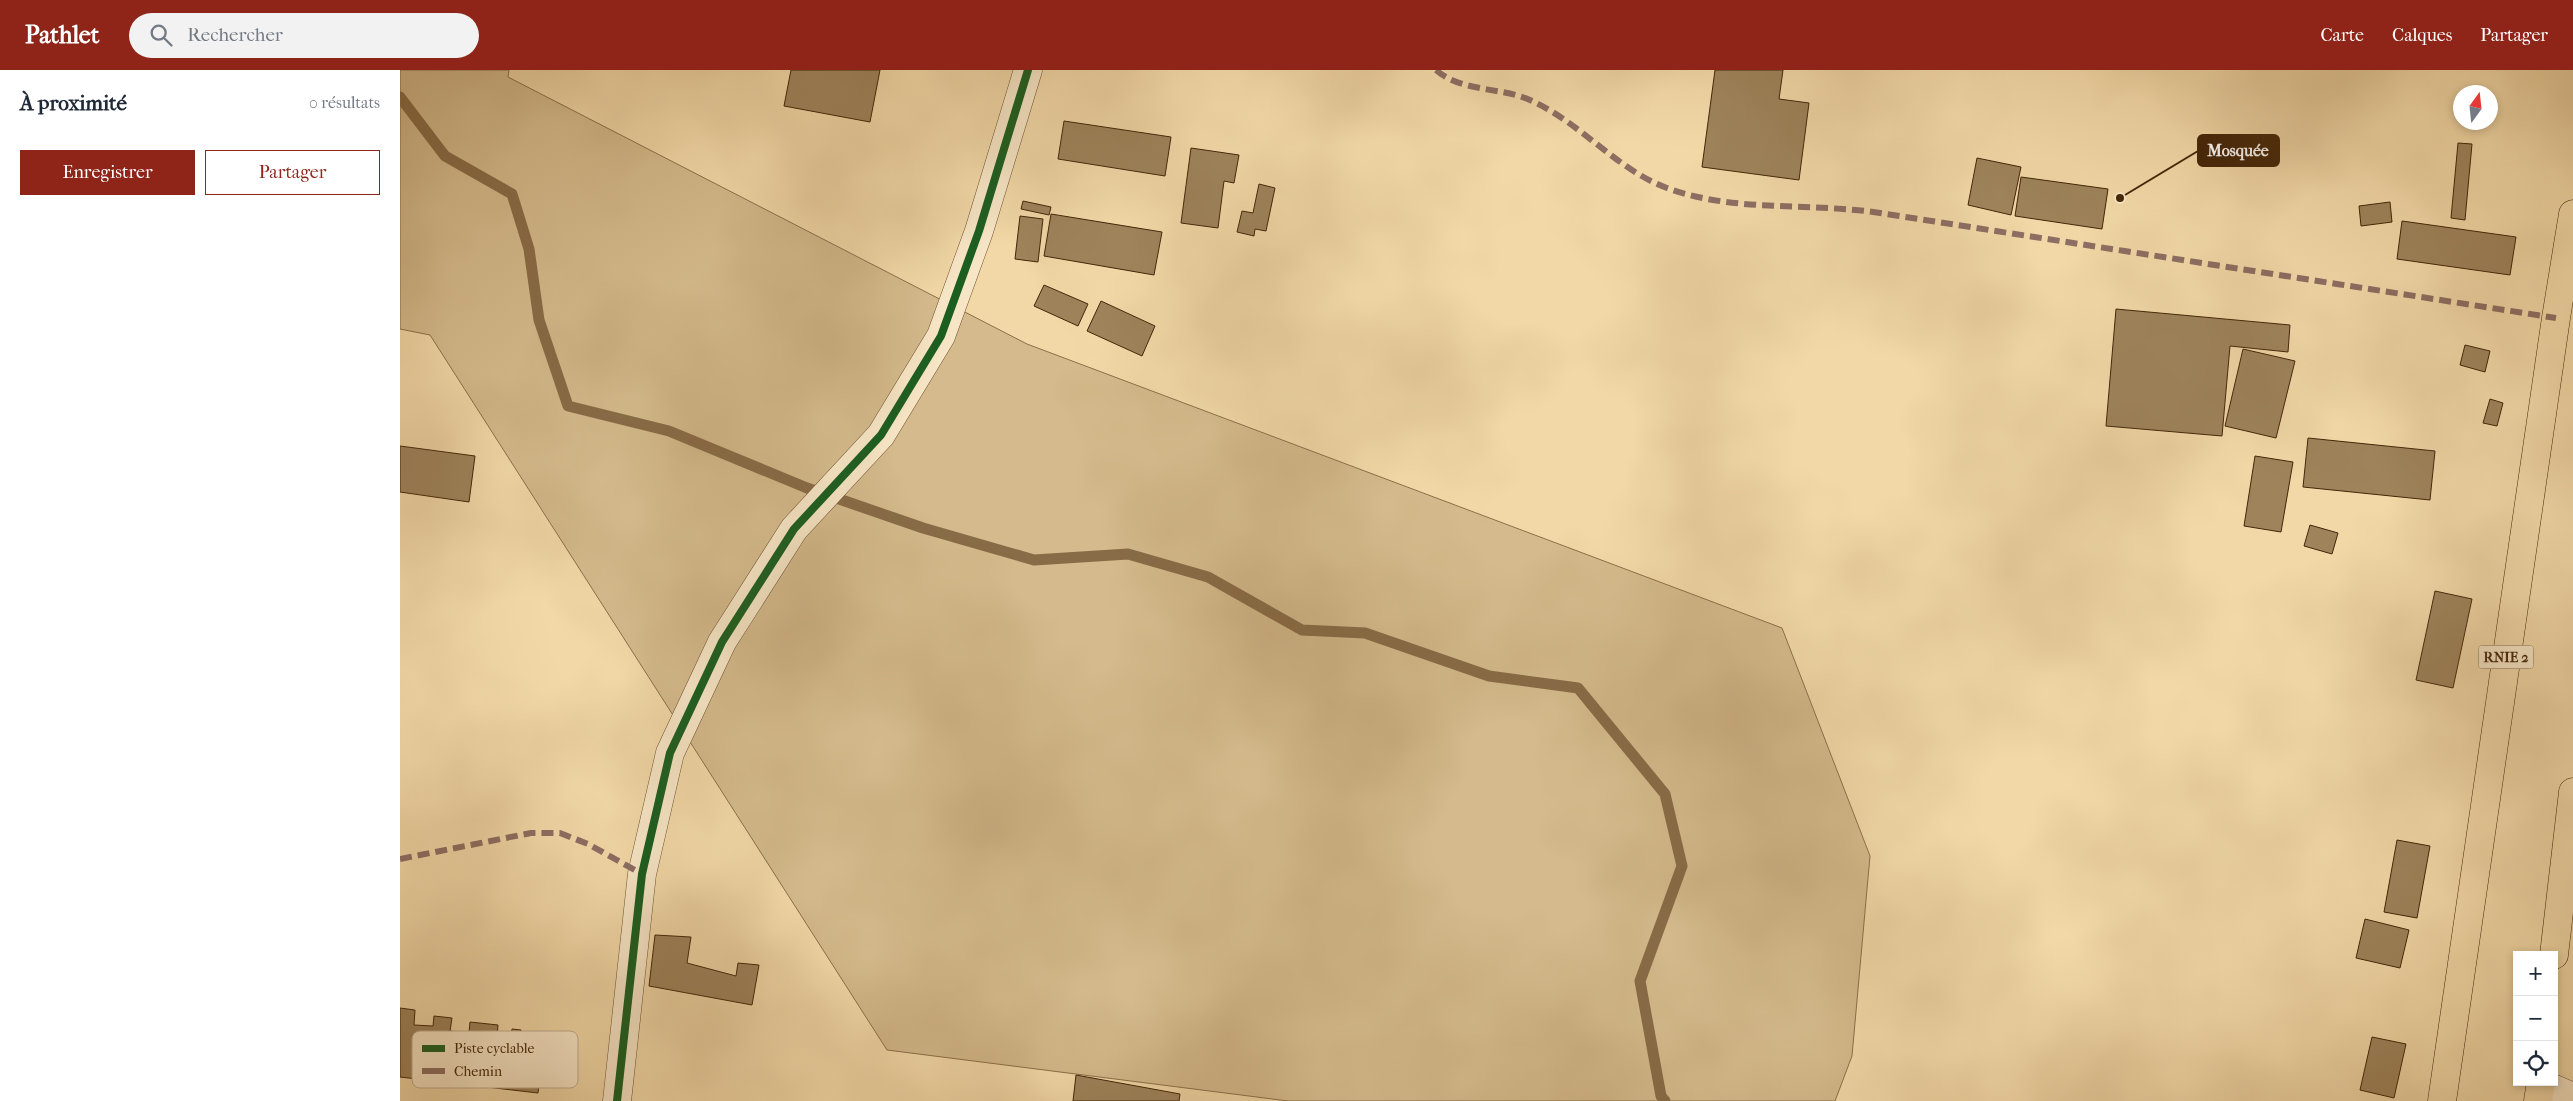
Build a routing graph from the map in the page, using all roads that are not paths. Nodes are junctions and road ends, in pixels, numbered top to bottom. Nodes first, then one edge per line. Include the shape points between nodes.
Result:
1 (1028, 70) edge
2 (2573, 214) edge
3 (2573, 792) edge
4 (2554, 951) edge
5 (2540, 1086) edge
6 (2550, 1086) edge
7 (2573, 1097) edge
8 (617, 1101) edge
9 (2442, 1101) edge
10 (2538, 1101) edge

1 - 8 street via 979,231 941,336 881,435 794,529 722,642 670,754 642,874
2 - 9 main road, RNIE 2
3 - 4 main road
5 - 10 main road
6 - 7 street

